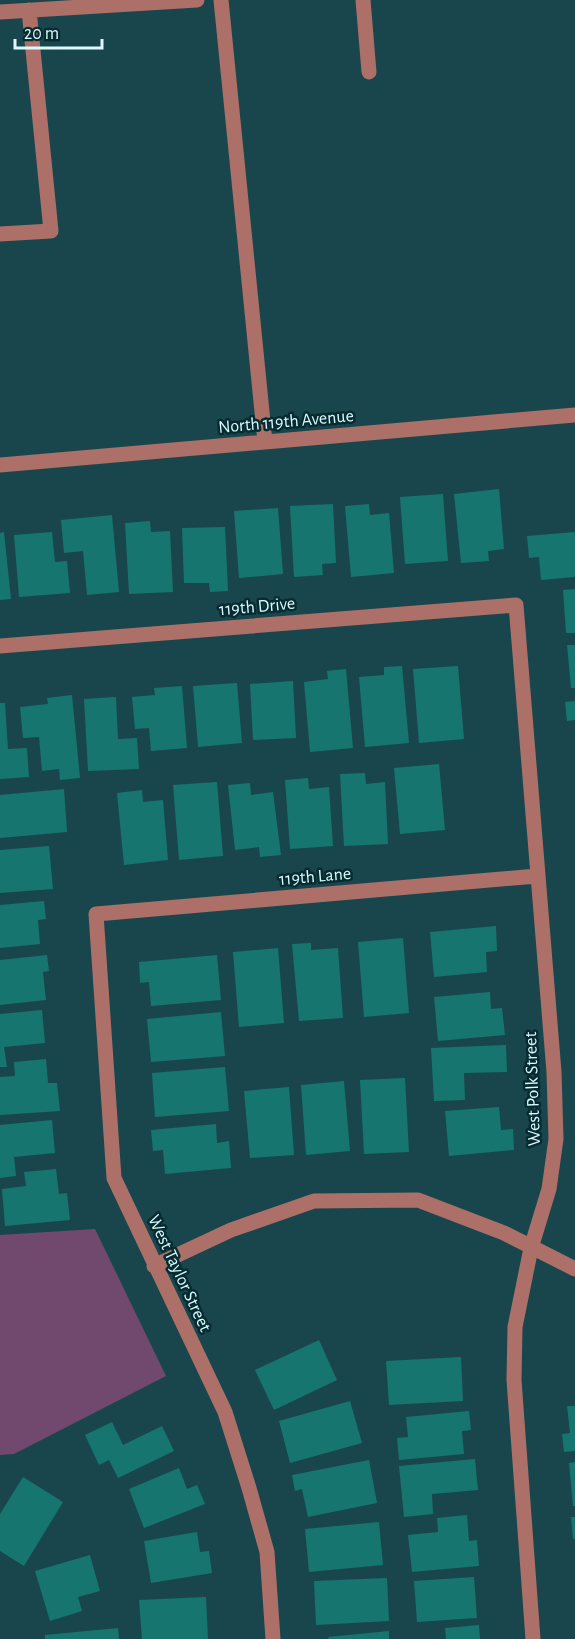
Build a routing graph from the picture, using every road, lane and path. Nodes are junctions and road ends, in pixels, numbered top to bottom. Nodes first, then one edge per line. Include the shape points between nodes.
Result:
1 (197, 0) edge
2 (220, 0) edge
3 (363, 0) edge
4 (87, 3) edge
5 (29, 10) junction
6 (0, 12) edge
7 (369, 72) dead end
8 (0, 234) edge
9 (575, 415) edge
10 (265, 442) junction
11 (0, 465) edge
12 (516, 605) joint
13 (0, 646) edge
14 (537, 876) junction
15 (96, 914) joint
16 (531, 1248) junction
17 (154, 1266) junction
18 (575, 1269) edge
19 (273, 1639) edge
20 (533, 1639) edge

1 - 4 street
2 - 10 street
3 - 7 street
4 - 5 street
5 - 6 street
5 - 8 street via 51,231
9 - 10 street, North 119th Avenue
10 - 11 street, North 119th Avenue
12 - 13 street, 119th Drive
12 - 14 street, West Polk Street
14 - 15 street, 119th Lane
14 - 16 street, West Polk Street via 556,1139 549,1189
15 - 17 street, West Taylor Street via 114,1178
16 - 17 street via 504,1233 418,1200 314,1201 231,1230
16 - 18 street
16 - 20 street, West Polk Street via 515,1327 514,1380
17 - 19 street, West Taylor Street via 229,1423 267,1552

